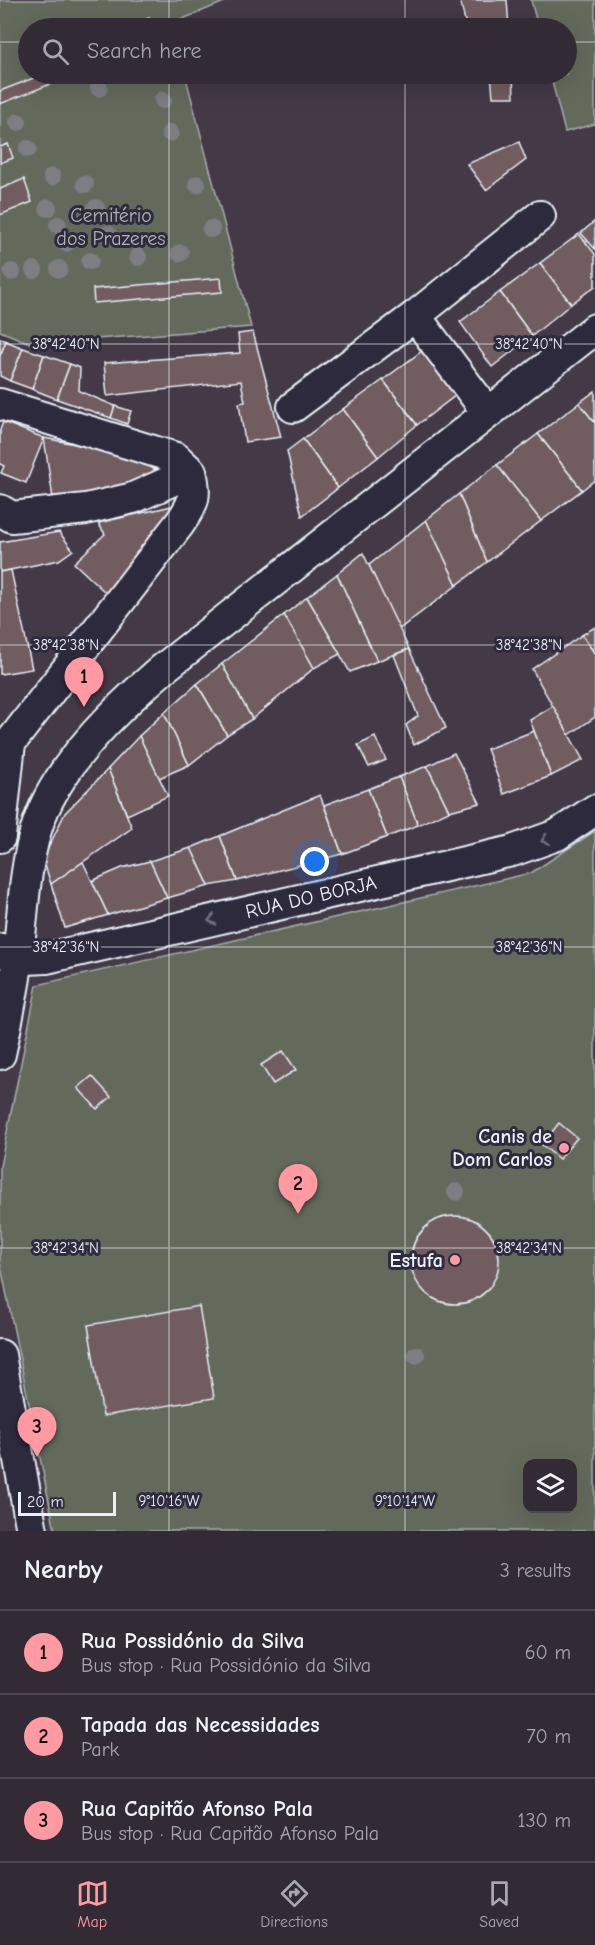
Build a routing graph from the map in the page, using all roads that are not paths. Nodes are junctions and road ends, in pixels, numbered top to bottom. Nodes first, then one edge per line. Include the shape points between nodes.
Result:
1 (540, 216) dead end
2 (415, 316) junction
3 (595, 329) edge
4 (0, 404) edge
5 (292, 407) dead end
6 (488, 413) junction
7 (191, 472) junction
8 (0, 510) edge
9 (595, 810) edge
10 (0, 837) edge
11 (9, 952) edge
12 (0, 1054) edge
13 (0, 1356) edge
14 (32, 1531) edge

1 - 2 street
2 - 5 street
2 - 6 street
3 - 6 street
4 - 7 street via 176,458
6 - 11 street via 164,668 82,750 60,780 36,828
7 - 8 street via 133,498 86,509 12,517
7 - 10 street via 196,490 180,523 10,743
9 -> 11 street, RUA DO BORJA via 556,835 512,851 47,958 32,960
11 - 12 street via 9,1013
13 - 14 street

